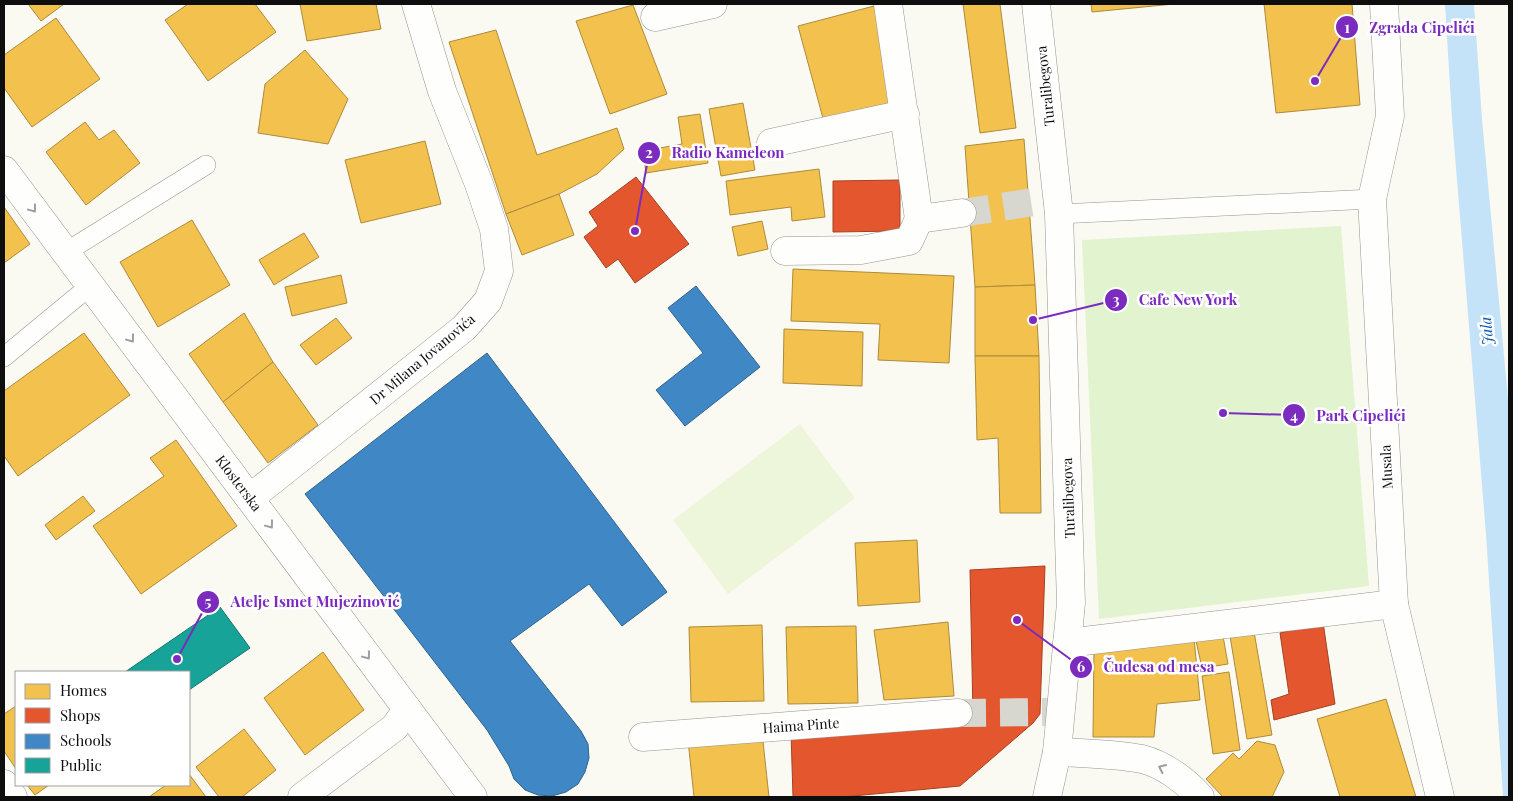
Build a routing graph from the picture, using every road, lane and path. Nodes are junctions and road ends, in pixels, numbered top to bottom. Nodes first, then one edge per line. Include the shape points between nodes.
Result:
1 (416, 4) edge
2 (713, 4) edge
3 (888, 4) edge
4 (1036, 4) edge
5 (1384, 4) edge
6 (655, 17) dead end
7 (905, 114) junction
8 (771, 143) dead end
9 (206, 164) dead end
10 (4, 170) edge
11 (1372, 199) junction
12 (1054, 204) junction
13 (962, 213) tunnel mouth
14 (919, 219) junction
15 (66, 252) junction
16 (785, 252) dead end
17 (92, 288) junction
18 (4, 356) edge
19 (250, 498) junction
20 (1394, 604) junction
21 (1068, 643) junction
22 (407, 709) junction
23 (958, 713) tunnel mouth
24 (643, 737) dead end
25 (1057, 752) junction
26 (4, 784) edge
27 (13, 797) edge
28 (302, 797) edge
29 (474, 797) edge
30 (1047, 797) edge
31 (1200, 797) edge
32 (1440, 797) edge

1 - 19 street, Dr Milana Jovanovića via 442,91 494,230 496,278 488,301 464,328
2 - 6 street
3 - 7 street
4 - 12 street, Turalibegova
5 - 11 street, Musala via 1390,116
7 - 8 street
7 - 14 street
9 - 15 lane
10 -> 15 street, Klosterska
11 - 12 lane
11 - 20 street, Musala
12 - 21 street, Turalibegova via 1071,603
13 - 14 street
14 - 16 street via 909,241 861,250
15 - 17 street, Klosterska
17 - 18 lane
17 -> 19 street, Klosterska
19 -> 22 street, Klosterska
20 - 21 street
20 - 32 street, Musala
21 - 25 street, Turalibegova via 1054,712
22 - 28 street via 395,727
22 - 29 street, Klosterska
23 - 24 street, Haima Pinte
25 - 30 street, Turalibegova
31 -> 25 street via 1168,770 1143,760
26 - 27 street

